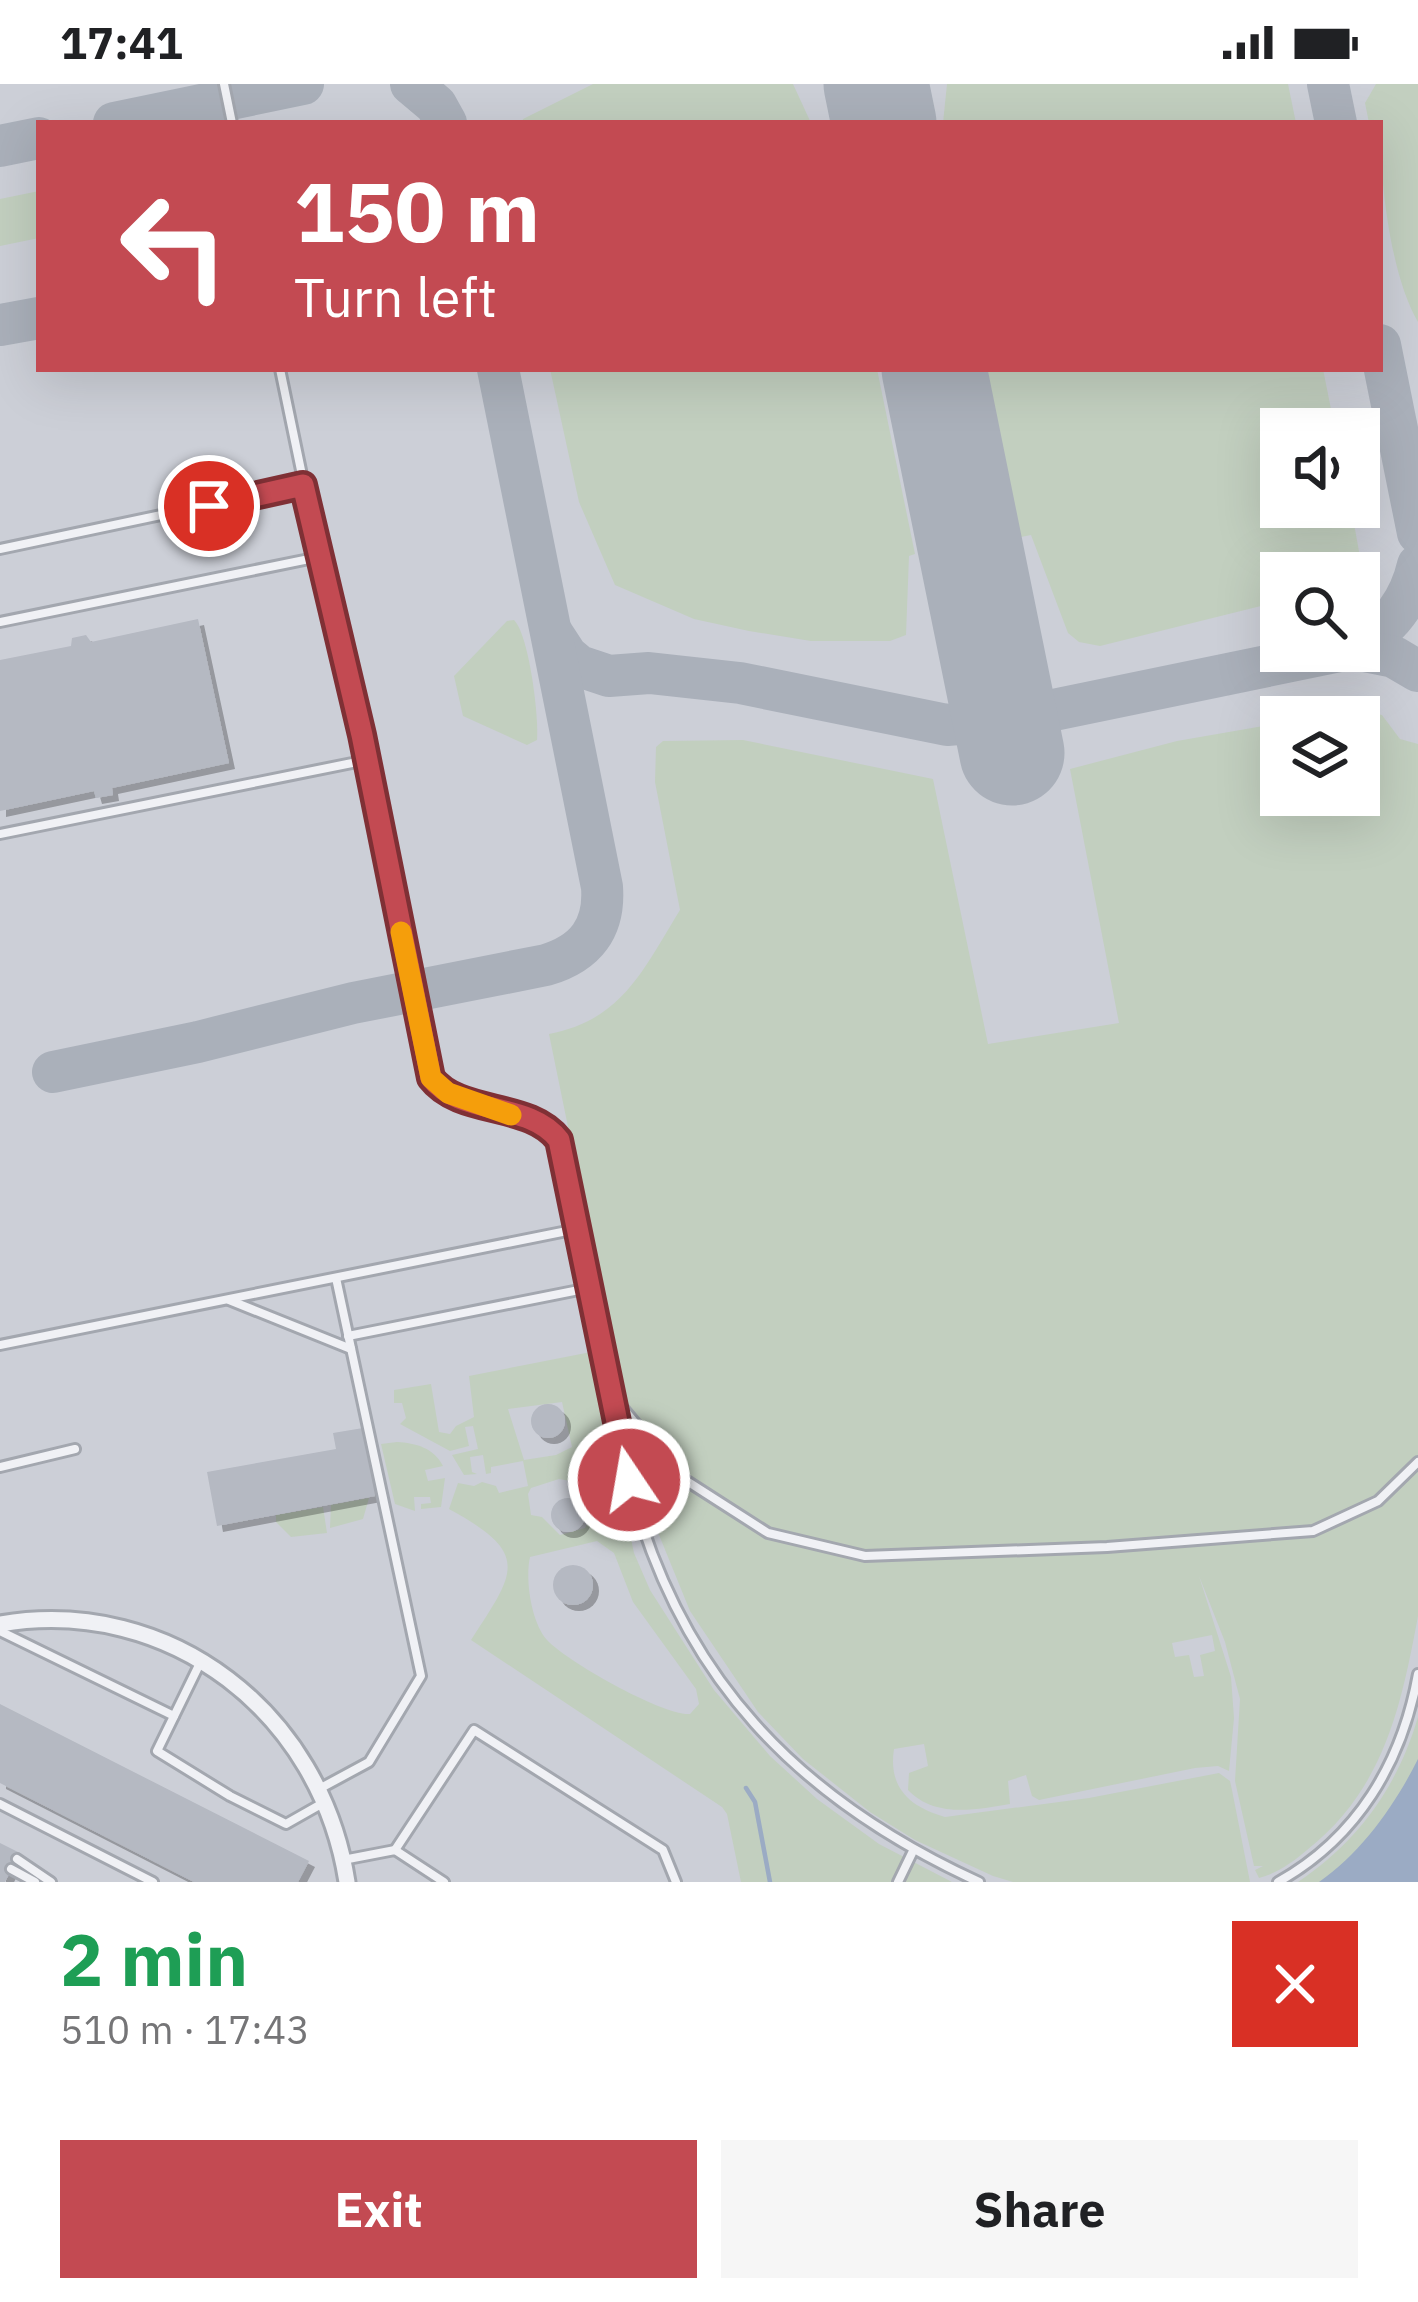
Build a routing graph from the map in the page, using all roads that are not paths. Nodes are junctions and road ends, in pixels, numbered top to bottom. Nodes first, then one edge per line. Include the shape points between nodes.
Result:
1 (224, 84) edge
2 (231, 120) edge
3 (281, 372) edge
4 (303, 485) junction
5 (0, 549) edge
6 (319, 557) junction
7 (0, 622) edge
8 (367, 760) junction
9 (0, 834) edge
10 (577, 1228) junction
11 (336, 1278) junction
12 (589, 1288) junction
13 (228, 1300) junction
14 (348, 1336) junction
15 (0, 1345) edge
16 (351, 1349) junction
17 (610, 1393) junction
18 (75, 1449) dead end
19 (1418, 1462) edge
20 (0, 1467) edge
21 (0, 1628) edge
22 (201, 1660) junction
23 (1418, 1674) edge
24 (174, 1716) junction
25 (322, 1796) junction
26 (0, 1804) edge
27 (395, 1850) junction
28 (913, 1851) junction
29 (17, 1858) dead end
30 (343, 1860) junction
31 (11, 1869) dead end
32 (35, 1882) edge
33 (51, 1882) edge
34 (154, 1882) edge
35 (346, 1882) edge
36 (444, 1882) edge
37 (676, 1882) edge
38 (898, 1882) edge
39 (979, 1882) edge
40 (1278, 1882) edge

1 - 2 lane
3 - 4 lane
4 - 5 lane
4 - 6 lane
6 - 7 lane
6 - 8 lane
8 - 9 lane
8 - 10 lane via 431,1078 448,1093 554,1134
10 - 11 lane
10 - 12 lane
11 - 13 lane
11 - 14 lane
12 - 14 lane
12 - 17 lane
13 - 15 lane
13 - 16 lane
14 - 16 lane
16 - 25 lane via 421,1676 369,1762
17 - 19 lane via 679,1476 768,1533 865,1556 1313,1531 1378,1501
17 - 28 lane via 643,1530 698,1648 777,1749
18 - 20 lane
21 - 22 street via 42,1619 89,1622
21 - 24 lane
22 - 24 lane
22 - 25 street via 266,1713
23 - 40 lane via 1402,1738 1372,1796 1326,1848
24 - 25 lane via 157,1751 230,1796 286,1824
25 - 30 street
26 - 34 lane
27 - 30 lane
27 - 36 lane
27 - 37 lane via 474,1730 663,1850
28 - 38 lane
28 - 39 lane
29 - 33 lane
30 - 35 street
31 - 32 lane

